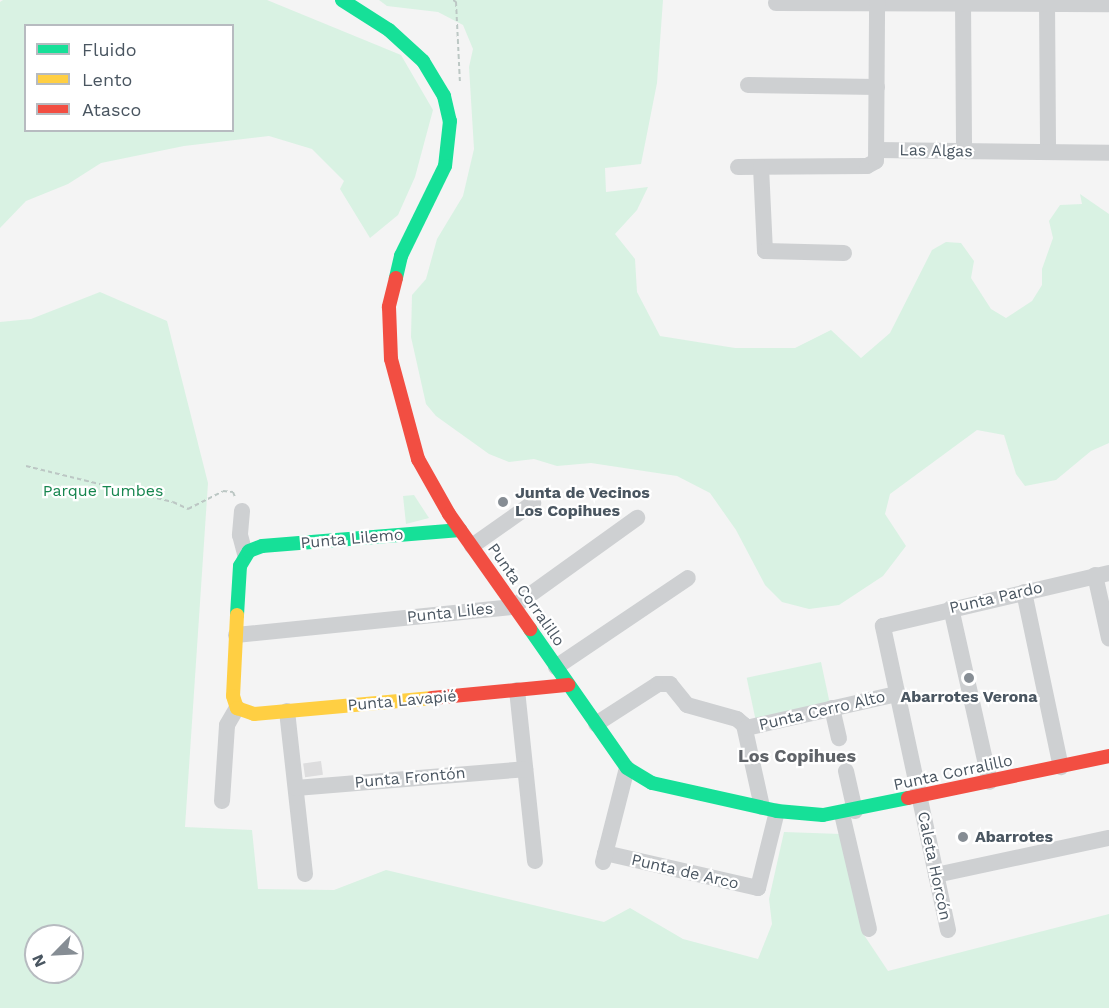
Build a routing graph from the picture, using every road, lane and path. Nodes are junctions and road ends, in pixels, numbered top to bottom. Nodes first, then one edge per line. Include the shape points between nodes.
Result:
1 (342, 0) edge
2 (453, 0) edge
3 (784, 2) edge
4 (877, 2) edge
5 (963, 2) edge
6 (1047, 2) edge
7 (1109, 4) edge
8 (748, 85) dead end
9 (878, 87) junction
10 (460, 94) dead end
11 (877, 150) junction
12 (964, 151) junction
13 (1048, 152) junction
14 (1109, 153) edge
15 (738, 167) dead end
16 (761, 167) junction
17 (844, 253) dead end
18 (26, 466) dead end
19 (533, 502) dead end
20 (242, 511) joint
21 (637, 518) dead end
22 (460, 530) junction
23 (472, 546) junction
24 (245, 554) junction
25 (1102, 574) edge
26 (688, 578) dead end
27 (1023, 592) junction
28 (513, 606) junction
29 (951, 609) junction
30 (884, 626) joint
31 (236, 634) junction
32 (1109, 638) edge
33 (556, 667) junction
34 (568, 685) junction
35 (517, 690) junction
36 (897, 694) junction
37 (237, 708) junction
38 (832, 708) junction
39 (288, 711) junction
40 (596, 724) junction
41 (746, 728) junction
42 (838, 738) dead end
43 (1109, 756) edge
44 (1061, 766) junction
45 (627, 768) junction
46 (525, 769) junction
47 (846, 771) dead end
48 (990, 782) junction
49 (296, 788) junction
50 (919, 797) junction
51 (222, 801) dead end
52 (770, 809) junction
53 (849, 812) junction
54 (1109, 838) edge
55 (535, 861) dead end
56 (305, 874) dead end
57 (936, 874) junction
58 (869, 928) dead end
59 (948, 930) dead end

1 - 22 street, Punta Corralillo via 413,51 435,79 448,109 450,137 445,166 401,256 388,326 391,358 408,430 427,476
2 - 10 path
3 - 4 street
4 - 5 street
4 - 9 street
5 - 6 street
5 - 12 street
6 - 7 street
6 - 13 street
8 - 9 street
9 - 11 street
11 - 12 street, Las Algas
11 - 16 street, Las Algas via 871,165
12 - 13 street, Las Algas
13 - 14 street, Las Algas
15 - 16 street, Las Algas
16 - 17 street via 765,251
18 - 20 path via 188,509 213,495 233,492
19 - 23 street
20 - 24 street via 240,535
21 - 28 street, Punta Liles
22 - 23 street, Punta Corralillo
22 - 24 street, Punta Lilemo via 262,546
23 - 28 street, Punta Corralillo
24 - 31 street via 240,566
25 - 27 street, Punta Pardo
25 - 32 street
26 - 33 street
27 - 29 street, Punta Pardo
27 - 44 street
28 - 31 street, Punta Liles
28 - 33 street, Punta Corralillo
29 - 30 street, Punta Pardo
29 - 48 street
30 - 36 street, Caleta Horcón
31 - 37 street via 233,696
33 - 34 street, Punta Corralillo
34 - 35 street, Punta Lavapié
34 - 40 street, Punta Corralillo
35 - 39 street, Punta Lavapié
35 - 46 street
36 - 38 street, Punta Cerro Alto
36 - 50 street, Caleta Horcón
37 - 39 street, Punta Lavapié via 250,715
37 - 51 street via 227,725
38 - 41 street, Punta Cerro Alto
38 - 42 street
39 - 49 street
40 - 41 street, Punta Cerro Alto via 662,682 670,684 687,705 737,718
40 - 45 street, Punta Corralillo
41 - 52 street
43 - 44 street, Punta Corralillo
44 - 48 street, Punta Corralillo
45 - 52 street, Punta Corralillo via 652,783
45 - 52 street, Punta de Arco via 604,857 758,888
46 - 49 street, Punta Frontón
46 - 55 street
47 - 53 street
48 - 50 street, Punta Corralillo
49 - 56 street
50 - 53 street, Punta Corralillo
50 - 57 street, Caleta Horcón
52 - 53 street, Punta Corralillo
53 - 58 street
54 - 57 street
57 - 59 street, Caleta Horcón

